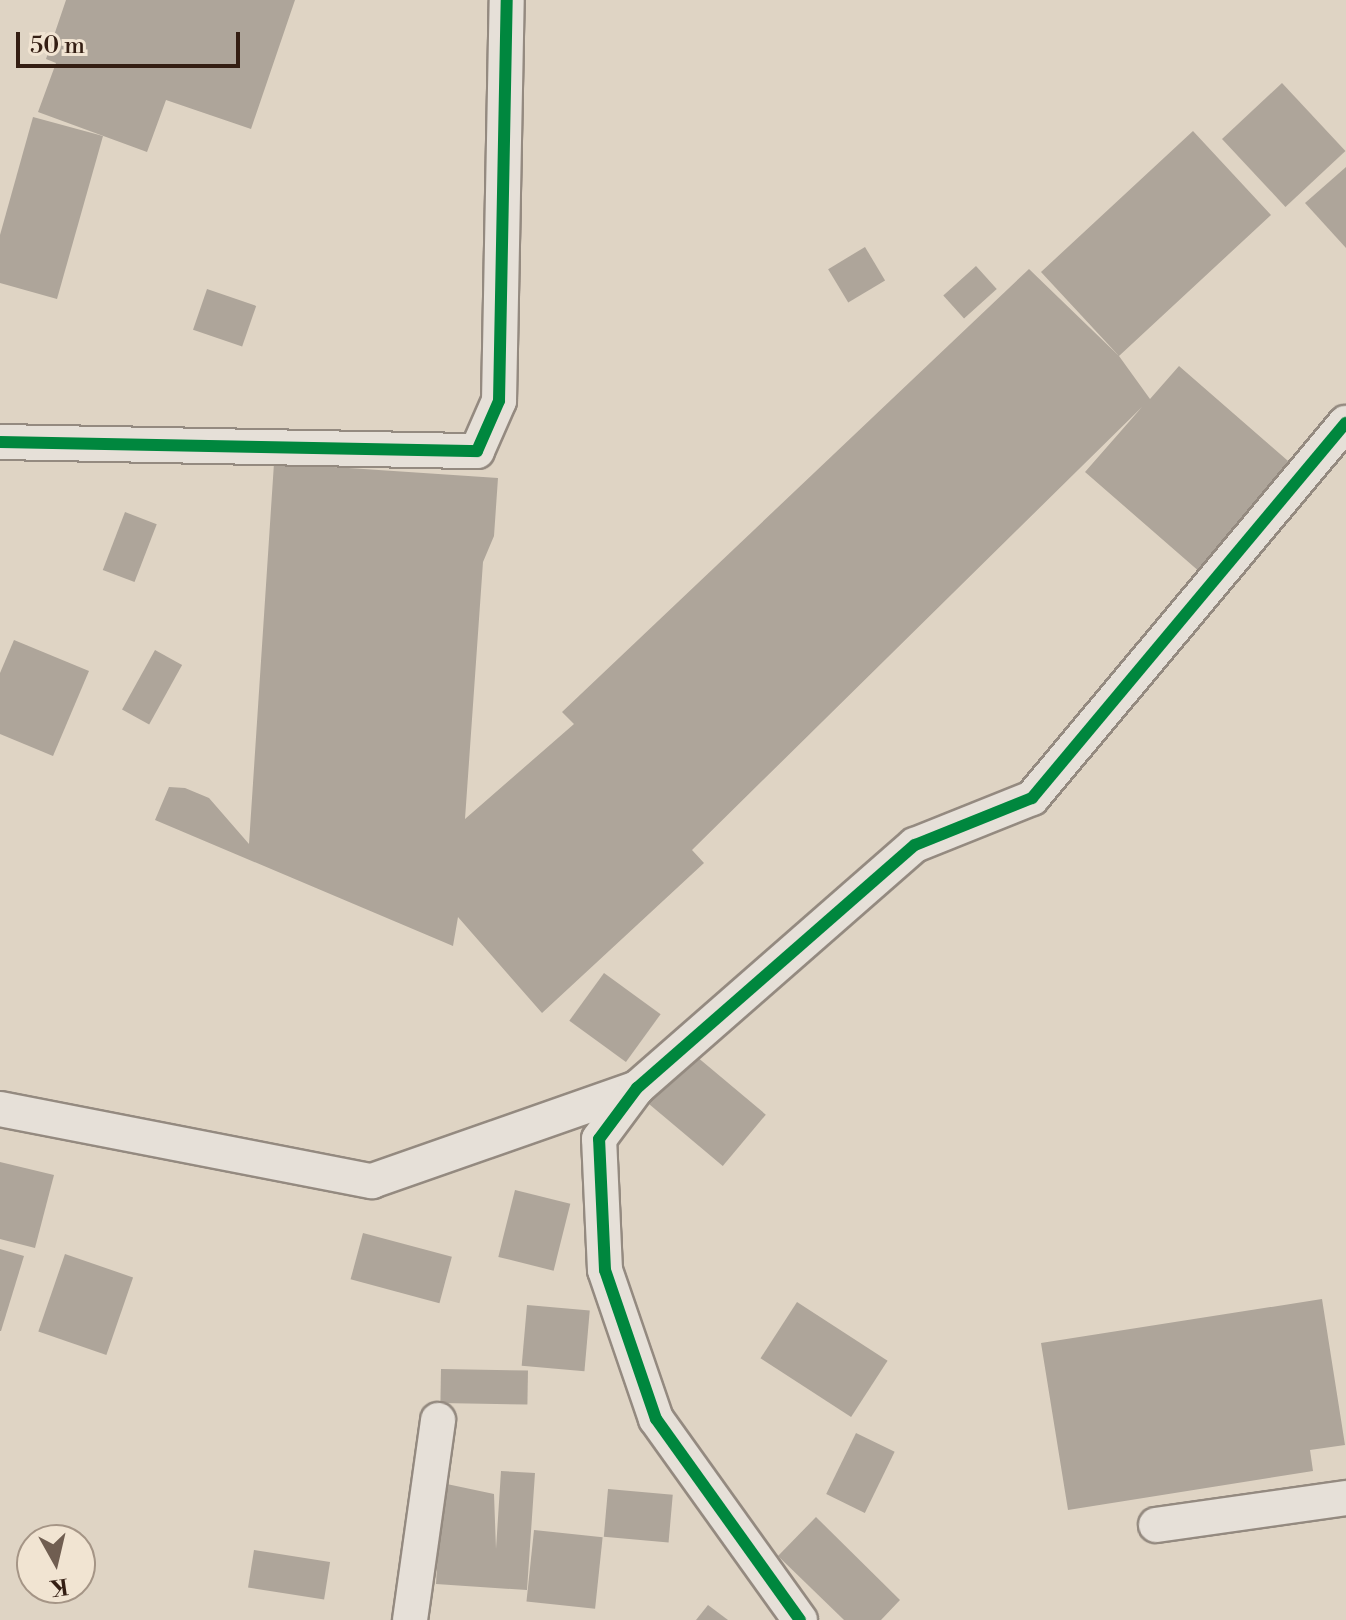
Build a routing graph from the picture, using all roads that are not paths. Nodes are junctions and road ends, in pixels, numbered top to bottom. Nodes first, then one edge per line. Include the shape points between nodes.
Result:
1 (507, 0) edge
2 (1346, 423) edge
3 (0, 442) edge
4 (637, 1088) junction
5 (0, 1109) edge
6 (438, 1420) dead end
7 (1346, 1498) edge
8 (1156, 1525) dead end
9 (410, 1620) edge
10 (800, 1620) edge

1 - 3 street via 499,401 477,451
2 - 4 street via 1032,798 915,845
4 - 5 street via 372,1181
4 - 10 street via 599,1139 605,1270 656,1419
6 - 9 street
7 - 8 street

